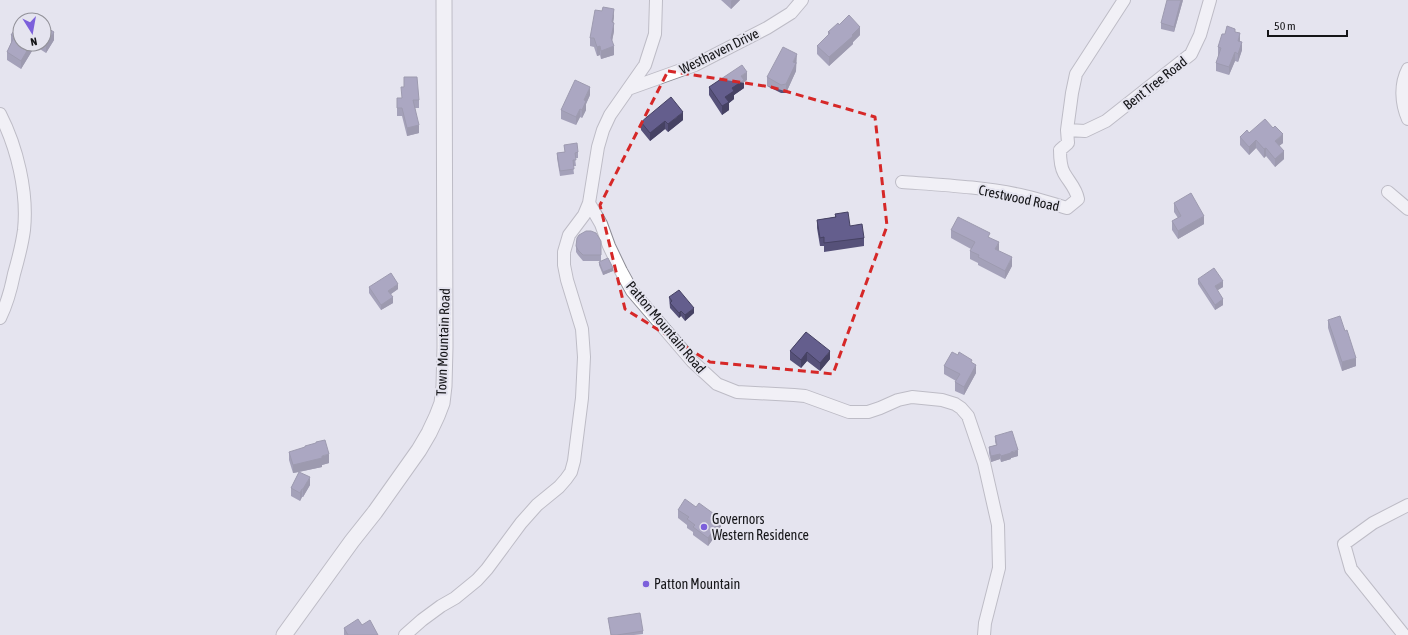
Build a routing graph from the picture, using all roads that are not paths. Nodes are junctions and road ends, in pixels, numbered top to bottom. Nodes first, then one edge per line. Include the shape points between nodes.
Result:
1 (444, 0) edge
2 (656, 0) edge
3 (802, 0) edge
4 (1124, 0) edge
5 (1210, 0) edge
6 (1408, 69) edge
7 (628, 89) junction
8 (0, 114) edge
9 (1408, 119) edge
10 (1067, 130) junction
11 (902, 182) dead end
12 (1388, 192) dead end
13 (589, 203) junction
14 (1408, 209) edge
15 (0, 318) edge
16 (1408, 504) edge
17 (284, 635) edge
18 (405, 635) edge
19 (984, 635) edge
20 (1404, 635) edge

1 - 17 main road, Town Mountain Road via 445,347 442,403 419,450
2 - 7 street via 655,34 645,64
3 - 7 street, Westhaven Drive via 791,13 767,28 701,62
4 - 10 street, Crestwood Road via 1076,74
5 - 10 street, Bent Tree Road via 1200,35 1191,54 1106,121 1085,132
6 - 9 street via 1402,98
7 - 13 street via 603,130
8 - 15 street via 19,164 24,200 20,252 9,296
10 - 11 street, Crestwood Road via 1068,143 1060,150 1061,163 1077,191 1078,199 1067,208 1025,196
12 - 14 street
13 - 18 street via 584,215 569,235 564,252 567,280 578,313 583,343 582,398 571,472 566,480 521,523 488,570
13 - 19 street, Patton Mountain Road via 601,224 620,271 632,291 692,361 717,384 737,392 806,396 849,412 868,412 898,400 912,398 942,400 961,408 968,416 984,463 998,525 999,568
16 - 20 street via 1344,544 1351,569

